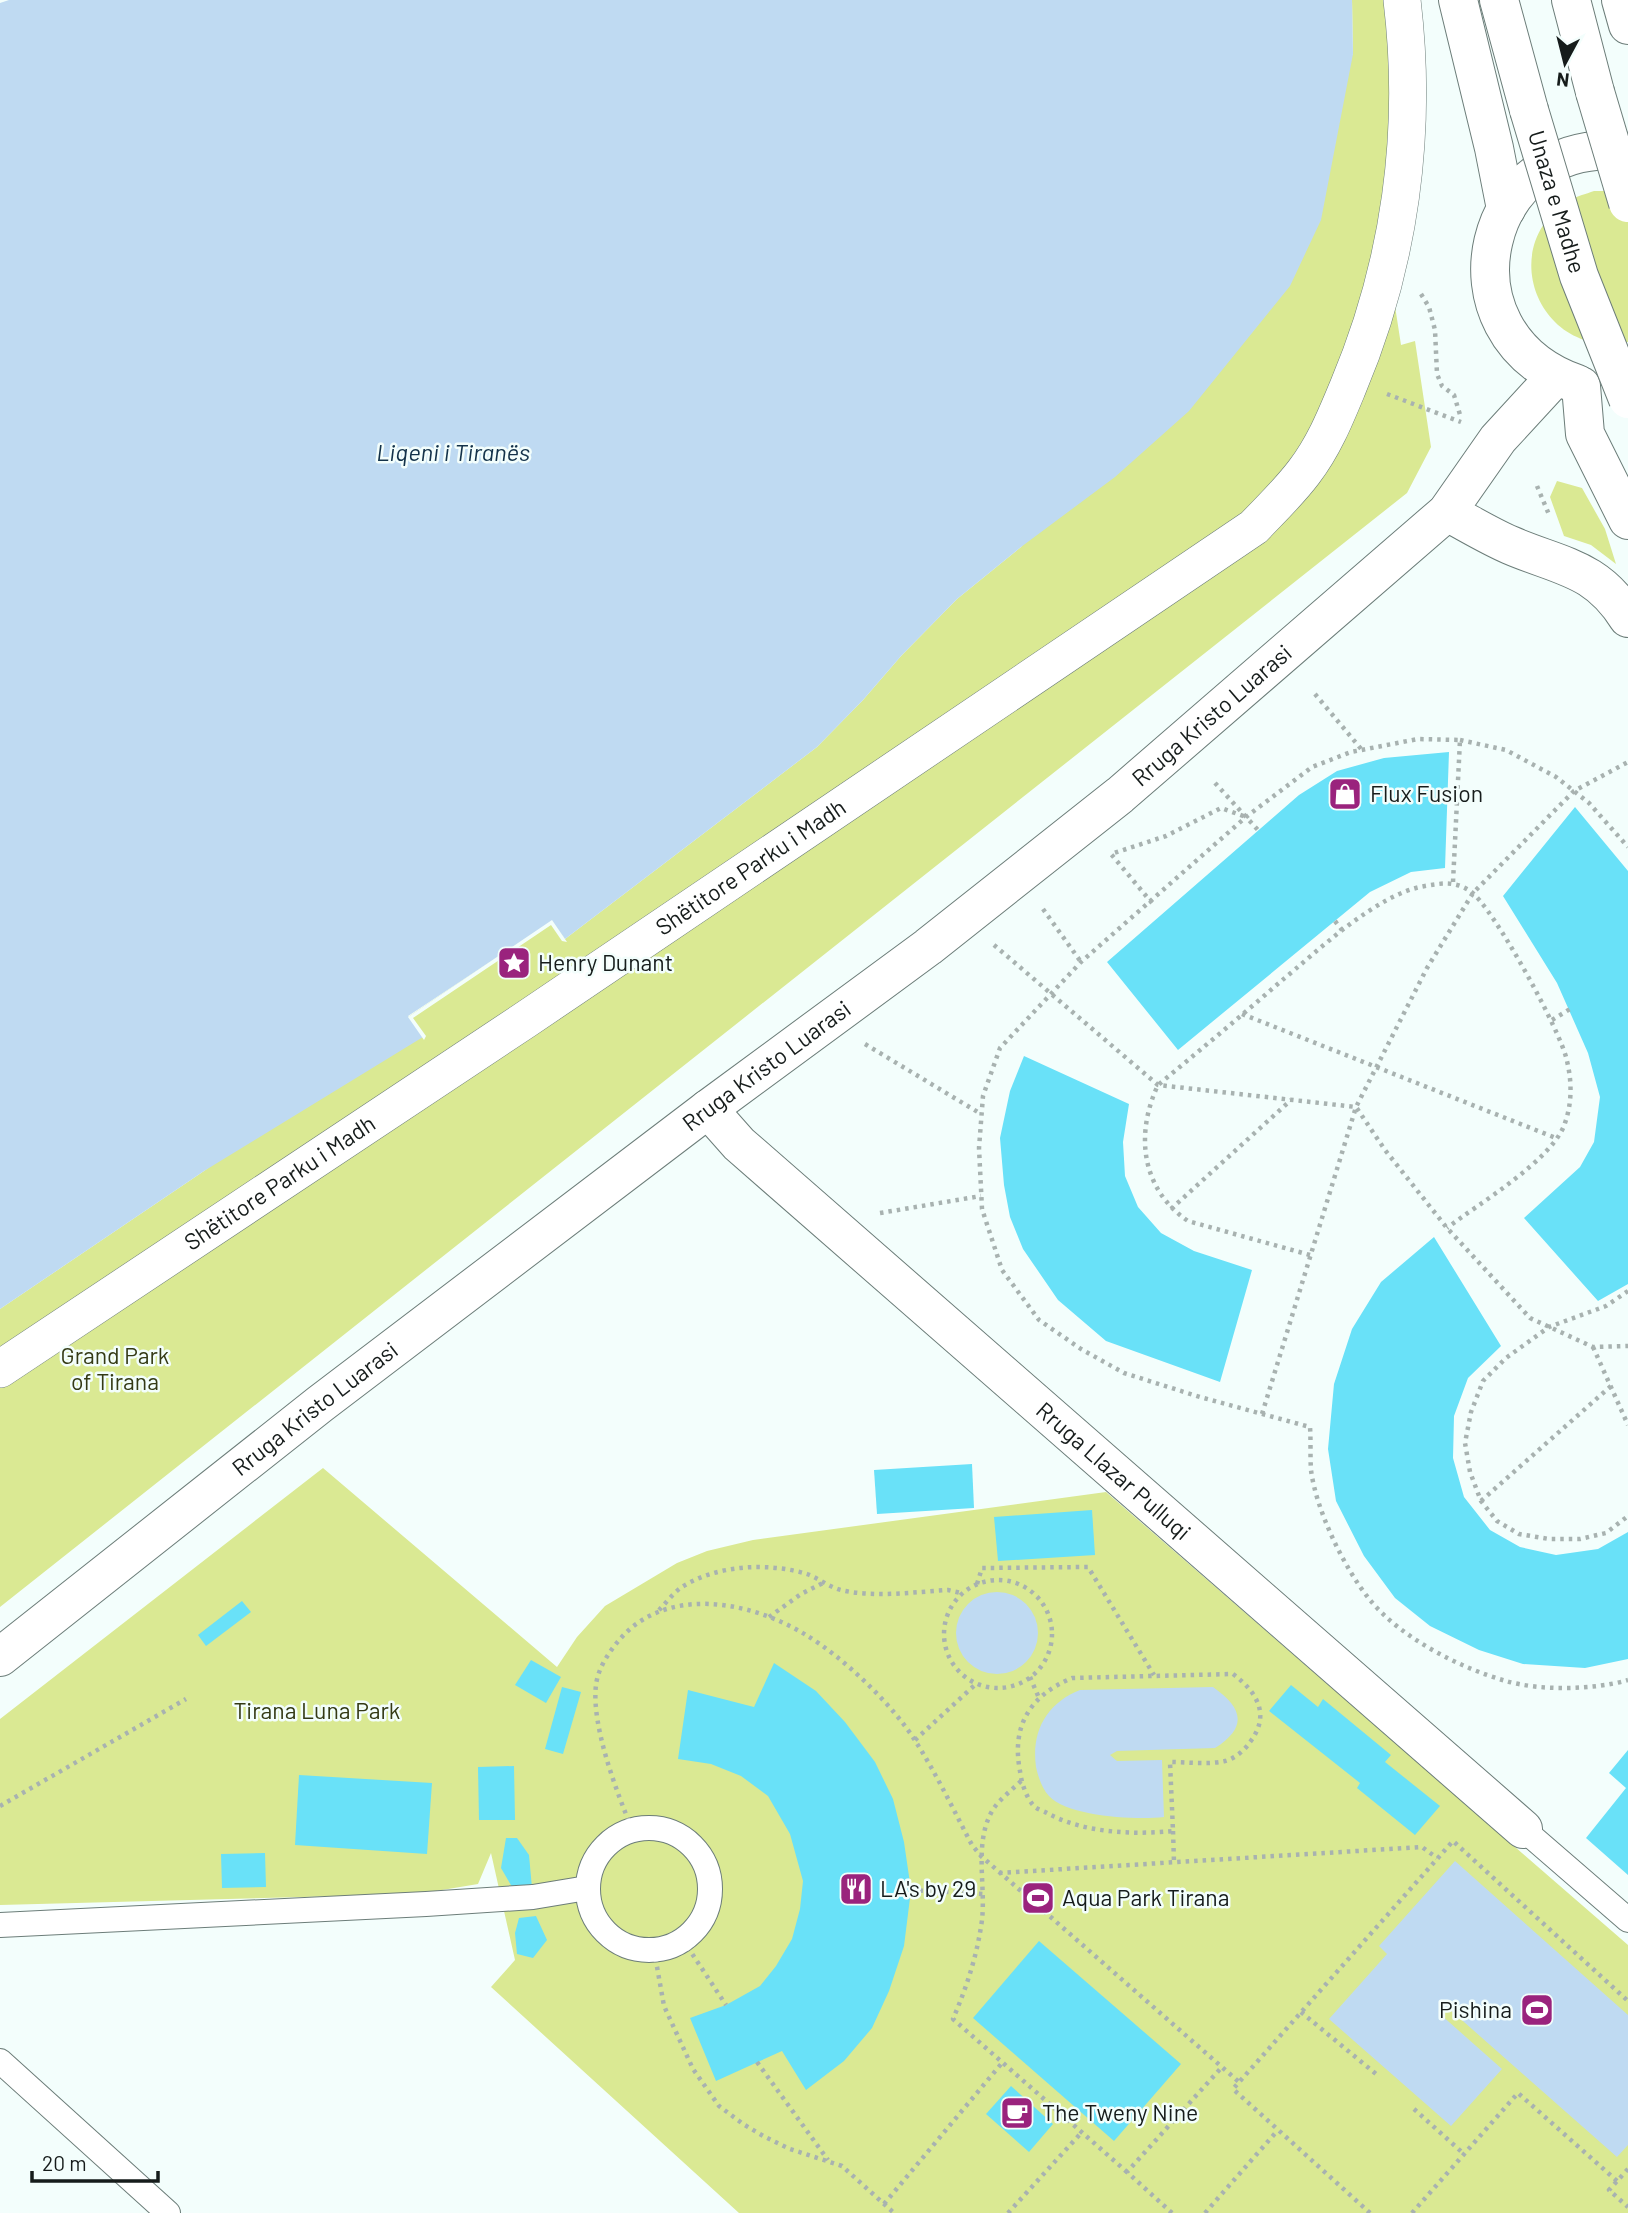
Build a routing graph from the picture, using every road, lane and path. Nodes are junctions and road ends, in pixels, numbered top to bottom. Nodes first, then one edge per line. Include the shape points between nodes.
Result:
1 (1402, 0) edge
2 (1458, 0) edge
3 (1499, 0) edge
4 (1571, 0) edge
5 (1621, 0) edge
6 (1628, 25) edge
7 (1628, 152) edge
8 (1628, 203) edge
9 (1506, 209) junction
10 (1429, 307) dead end
11 (1523, 352) junction
12 (1568, 381) junction
13 (1628, 387) edge
14 (1405, 399) dead end
15 (1628, 400) edge
16 (1498, 439) junction
17 (1537, 486) dead end
18 (1447, 512) junction
19 (1628, 520) edge
20 (1551, 521) dead end
21 (1628, 618) edge
22 (1315, 694) dead end
23 (1460, 740) junction
24 (1362, 750) junction
25 (1628, 762) edge
26 (1215, 783) dead end
27 (1574, 791) junction
28 (1246, 817) junction
29 (1258, 830) dead end
30 (1628, 847) edge
31 (1453, 882) junction
32 (1473, 892) junction
33 (1152, 903) junction
34 (1041, 905) dead end
35 (1335, 921) dead end
36 (1342, 930) junction
37 (992, 943) dead end
38 (1081, 962) junction
39 (1051, 994) junction
40 (1570, 1009) dead end
41 (1242, 1014) junction
42 (1552, 1020) junction
43 (862, 1042) dead end
44 (1376, 1068) junction
45 (1158, 1085) junction
46 (1291, 1100) junction
47 (1356, 1107) junction
48 (708, 1109) junction
49 (981, 1114) junction
50 (1556, 1138) junction
51 (981, 1196) junction
52 (1171, 1209) junction
53 (827, 1222) junction
54 (1447, 1228) junction
55 (1310, 1255) junction
56 (1628, 1291) edge
57 (1549, 1326) junction
58 (1628, 1346) edge
59 (1593, 1347) junction
60 (0, 1369) edge
61 (1611, 1386) junction
62 (1262, 1414) junction
63 (1628, 1425) edge
64 (1481, 1501) junction
65 (1628, 1516) edge
66 (824, 1583) junction
67 (977, 1584) junction
68 (962, 1593) junction
69 (659, 1610) junction
70 (769, 1617) junction
71 (0, 1657) edge
72 (1154, 1676) junction
73 (1030, 1677) junction
74 (1628, 1680) edge
75 (977, 1683) junction
76 (1040, 1698) junction
77 (187, 1699) dead end
78 (915, 1740) junction
79 (1021, 1781) junction
80 (0, 1806) edge
81 (632, 1829) junction
82 (1523, 1829) joint
83 (1173, 1831) junction
84 (981, 1856) junction
85 (1437, 1858) junction
86 (1174, 1862) junction
87 (999, 1873) junction
88 (587, 1888) junction
89 (911, 1890) dead end
90 (984, 1894) junction
91 (1628, 1920) edge
92 (0, 1925) edge
93 (683, 1940) junction
94 (654, 1950) junction
95 (1628, 2001) edge
96 (726, 2005) dead end
97 (1301, 2012) junction
98 (0, 2062) edge
99 (757, 2062) dead end
100 (1002, 2063) junction
101 (1222, 2067) junction
102 (1376, 2074) dead end
103 (1239, 2082) junction
104 (1414, 2109) dead end
105 (1278, 2130) junction
106 (1082, 2132) junction
107 (1464, 2154) junction
108 (828, 2160) junction
109 (1628, 2169) edge
110 (1127, 2172) junction
111 (1617, 2181) junction
112 (884, 2204) junction
113 (1628, 2207) edge
114 (167, 2213) edge
115 (894, 2213) edge
116 (1008, 2213) edge
117 (1172, 2213) edge
118 (1205, 2213) edge
119 (1370, 2213) edge
120 (1412, 2213) edge

1 - 60 street, Shëtitore Parku i Madh via 1409,90 1404,181 1392,249 1364,349 1306,471 1254,527
2 - 9 main road
3 - 15 main road, Unaza e Madhe, bridge via 1579,276
4 - 8 main road, bridge
5 - 6 main road
7 - 9 main road via 1597,151 1556,162 1523,187
9 - 11 main road via 1491,248 1490,284 1500,318
10 - 14 path via 1437,374 1454,396 1462,422
11 - 12 main road
11 - 16 main road, Rruga Kristo Luarasi
12 - 13 main road via 1607,389
12 - 16 main road, Rruga Kristo Luarasi
12 - 19 main road via 1585,434
16 - 18 main road, Rruga Kristo Luarasi
17 - 20 path
18 - 21 main road via 1604,586
18 - 48 main road, Rruga Kristo Luarasi via 1121,795 928,947
22 - 24 path
23 - 24 path via 1418,739
23 - 27 path via 1506,750
23 - 31 path
24 - 28 path via 1312,767
25 - 27 path
26 - 28 path
27 - 30 path
27 - 32 path
28 - 29 path
28 - 33 path
28 - 33 path via 1221,808 1166,836 1111,855
31 - 32 path
31 - 36 path via 1422,886 1385,901
32 - 42 path
32 - 44 path via 1427,968
33 - 38 path
34 - 38 path
35 - 36 path
36 - 41 path
37 - 39 path
38 - 39 path
39 - 45 path
39 - 49 path via 1000,1048
40 - 42 path
41 - 44 path
41 - 45 path
42 - 50 path via 1567,1058 1572,1089 1564,1125
43 - 49 path
44 - 47 path
44 - 50 path
45 - 46 path
45 - 52 path via 1148,1108 1145,1152 1155,1188
46 - 47 path
46 - 52 path
47 - 54 path
47 - 55 path
48 - 53 main road, Rruga Llazar Pulluqi via 739,1144
48 - 71 main road, Rruga Kristo Luarasi via 320,1404
49 - 51 path
50 - 54 path via 1545,1155
51 - 53 path
51 - 62 path via 1002,1270 1039,1320 1124,1373
52 - 55 path via 1188,1221
53 - 82 main road, Rruga Llazar Pulluqi
54 - 57 path via 1530,1318
55 - 62 path
56 - 57 path via 1606,1306
57 - 59 path
57 - 64 path via 1483,1381 1465,1443
58 - 59 path
59 - 61 path
61 - 63 path
61 - 64 path
62 - 74 path via 1310,1427 1311,1471 1326,1524 1371,1601 1401,1629 1453,1661 1508,1682 1556,1688
64 - 65 path via 1497,1521 1519,1534 1549,1539 1580,1539 1606,1532
66 - 68 path via 857,1593
66 - 69 path via 779,1568 722,1571 680,1588
66 - 70 path
67 - 68 path
67 - 72 path via 982,1568 1088,1567
67 - 73 path via 1010,1581 1026,1587 1048,1613 1051,1646
68 - 75 path via 948,1614 944,1640 949,1658
69 - 70 path via 696,1603
69 - 81 path via 631,1626 607,1654 596,1685 607,1760
70 - 78 path via 806,1634 845,1664
72 - 76 path via 1072,1678
72 - 83 path via 1233,1674 1245,1683 1259,1706 1261,1724 1256,1735 1226,1761 1170,1762
73 - 75 path via 1014,1686 995,1688
73 - 76 path
75 - 78 path
76 - 79 path via 1027,1711 1021,1730 1016,1752
77 - 80 path
78 - 84 path
79 - 83 path via 1034,1806 1068,1823 1112,1831
79 - 84 path via 994,1808
81 - 88 lane via 605,1845 589,1872
81 - 93 lane via 651,1827 687,1840 709,1872 707,1910 698,1927
82 - 91 lane
83 - 86 path
84 - 87 path
84 - 90 path
85 - 86 path via 1422,1847
85 - 95 path via 1453,1841
85 - 97 path
86 - 87 path
87 - 101 path
88 - 92 lane via 533,1897 426,1904
88 - 94 lane via 589,1905 607,1934 637,1949
89 - 90 path
90 - 100 path via 973,1969 953,2019
93 - 94 lane
93 - 96 path
94 - 108 path via 664,2006 693,2069 719,2106 765,2137
97 - 102 path
97 - 103 path
98 - 114 lane
99 - 108 path
100 - 106 path
100 - 112 path
101 - 103 path
101 - 110 path
103 - 105 path via 1233,2089
104 - 107 path
105 - 118 path
105 - 119 path
106 - 110 path
106 - 116 path
107 - 111 path via 1518,2093
107 - 120 path
108 - 112 path via 842,2166
109 - 111 path
110 - 117 path
111 - 113 path via 1609,2190
112 - 115 path

